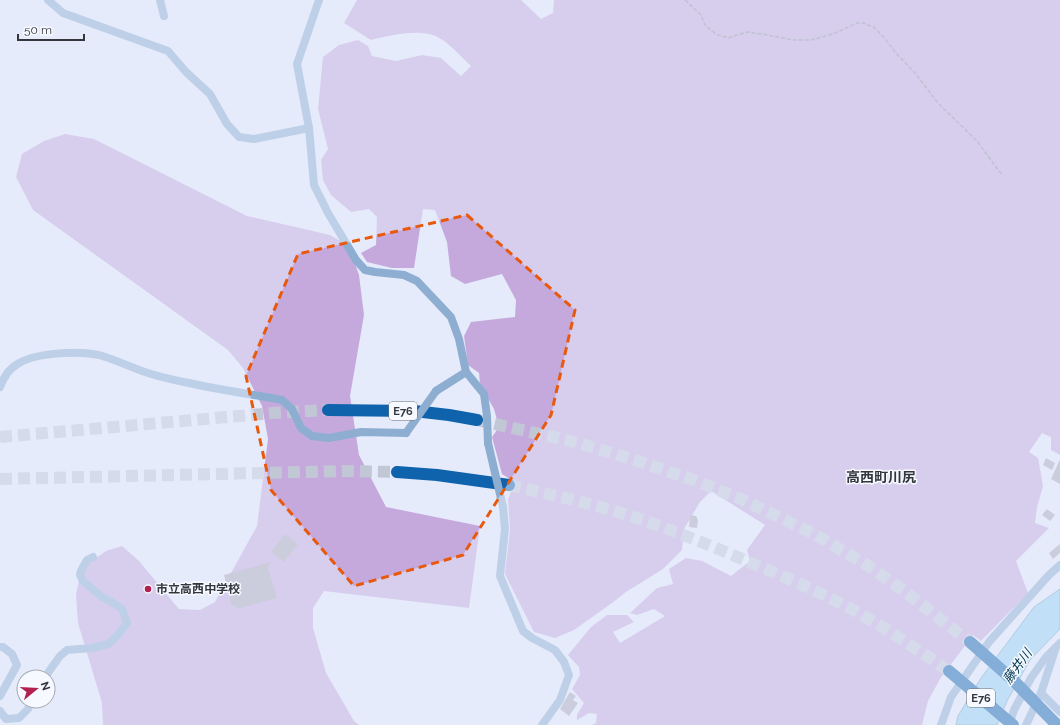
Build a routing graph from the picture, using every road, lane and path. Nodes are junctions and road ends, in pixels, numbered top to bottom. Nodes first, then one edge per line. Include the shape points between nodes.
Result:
1 (48, 0) edge
2 (160, 0) edge
3 (319, 0) edge
4 (685, 0) edge
5 (164, 16) dead end
6 (308, 128) junction
7 (1003, 175) dead end
8 (466, 372) junction
9 (0, 387) edge
10 (328, 410) tunnel mouth
11 (477, 420) tunnel mouth
12 (397, 472) tunnel mouth
13 (509, 485) tunnel mouth
14 (93, 557) dead end
15 (1060, 565) edge
16 (970, 642) tunnel mouth
17 (1058, 646) edge
18 (0, 647) edge
19 (51, 669) edge
20 (949, 671) tunnel mouth
21 (1041, 693) junction
22 (0, 696) edge
23 (982, 699) junction
24 (28, 709) edge
25 (0, 711) edge
26 (1056, 720) edge
27 (542, 725) edge
28 (941, 725) edge
29 (1009, 725) edge
30 (1013, 725) edge
31 (1026, 725) edge

1 - 6 street via 63,14 168,51 210,94 227,124 239,137 254,139
2 - 5 street
3 - 6 street via 297,64
4 - 7 path via 701,15 705,25 716,34 728,38 747,32 794,40 811,40 857,23 875,28 938,103 977,141
6 - 8 street via 314,185 356,260 365,270 404,275 417,281 451,318 459,339
8 - 9 street, bridge via 436,391 406,433 361,432 329,438 312,436 301,428 292,408 282,400 191,383 84,353 40,356 20,362 3,379
8 - 27 street, bridge via 484,394 488,442 503,507 506,529 500,576 523,631 555,650 569,675 560,700
10 - 11 highway, E76 via 414,411
12 - 13 highway
14 - 19 street via 81,571 83,581 122,609 127,623 108,644 67,650
15 - 28 street via 989,642 951,697
16 - 26 highway, bridge
17 - 21 street
17 - 29 street via 1046,657 1031,678
18 - 22 street via 12,654 17,665
20 - 23 highway, E76, bridge
21 - 26 street
21 - 31 street
23 - 29 highway, bridge
23 - 30 highway, E76, bridge
24 - 25 street via 19,718 6,719

